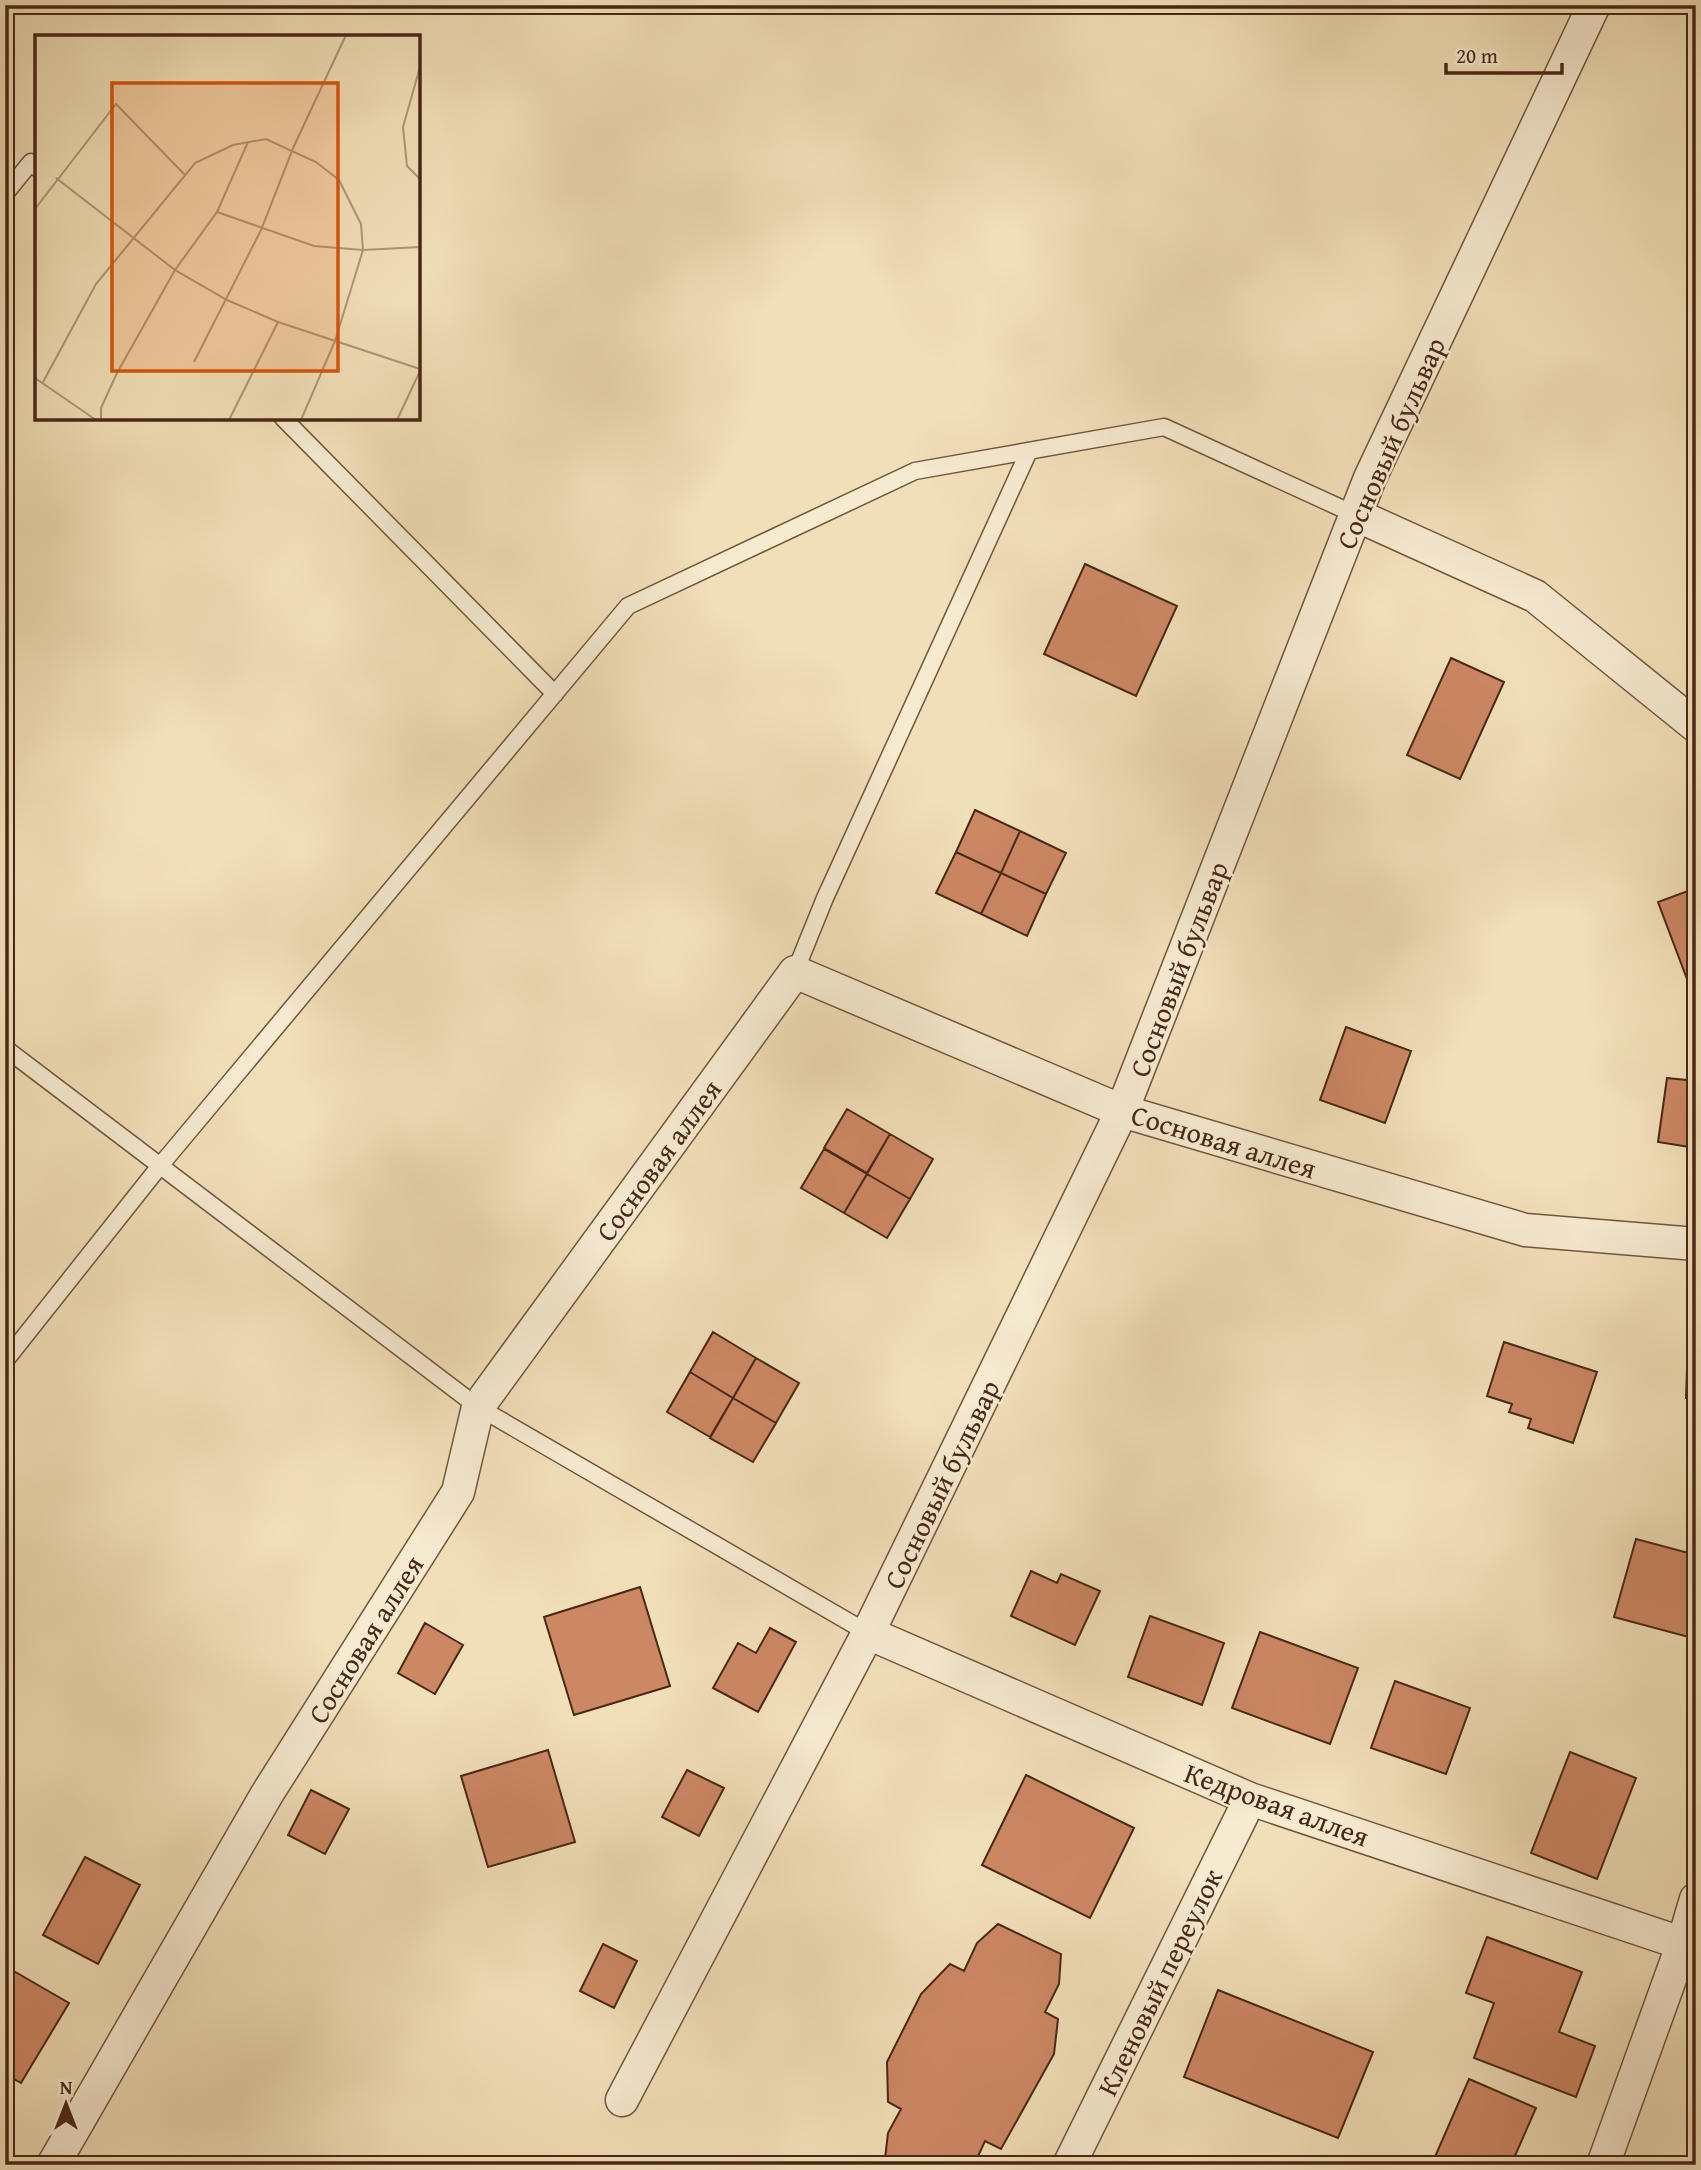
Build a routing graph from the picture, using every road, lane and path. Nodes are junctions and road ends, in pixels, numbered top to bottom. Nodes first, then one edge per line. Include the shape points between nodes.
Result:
1 (1594, 5) edge
2 (35, 166) edge
3 (5, 194) edge
4 (285, 420) edge
5 (1029, 451) junction
6 (1356, 515) junction
7 (555, 694) junction
8 (1696, 726) edge
9 (795, 972) junction
10 (5, 1048) edge
11 (1122, 1111) junction
12 (159, 1167) junction
13 (1696, 1244) edge
14 (5, 1361) edge
15 (478, 1407) junction
16 (868, 1633) junction
17 (1250, 1799) junction
18 (1696, 1899) edge
19 (1689, 1945) edge
20 (622, 2100) dead end
21 (53, 2165) edge
22 (1069, 2165) edge
23 (1603, 2165) edge

1 - 6 street, Сосновый бульвар
2 - 3 lane via 31,162
4 - 7 lane
5 - 6 lane via 1164,428
5 - 7 lane via 915,471 628,606
5 - 9 lane
6 - 8 street via 1535,596
6 - 11 street, Сосновый бульвар
7 - 12 lane
9 - 11 street, Сосновая аллея
9 - 15 street, Сосновая аллея
10 - 12 lane
11 - 13 street, Сосновая аллея via 1525,1230
11 - 16 street, Сосновый бульвар
12 - 14 lane
12 - 15 lane
15 - 16 lane
15 - 21 street, Сосновая аллея via 458,1492 267,1794
16 - 17 street, Кедровая аллея
16 - 20 street, Сосновый бульвар
17 - 19 street, Кедровая аллея
17 - 22 street, Кленовый переулок
18 - 19 street
19 - 23 street

